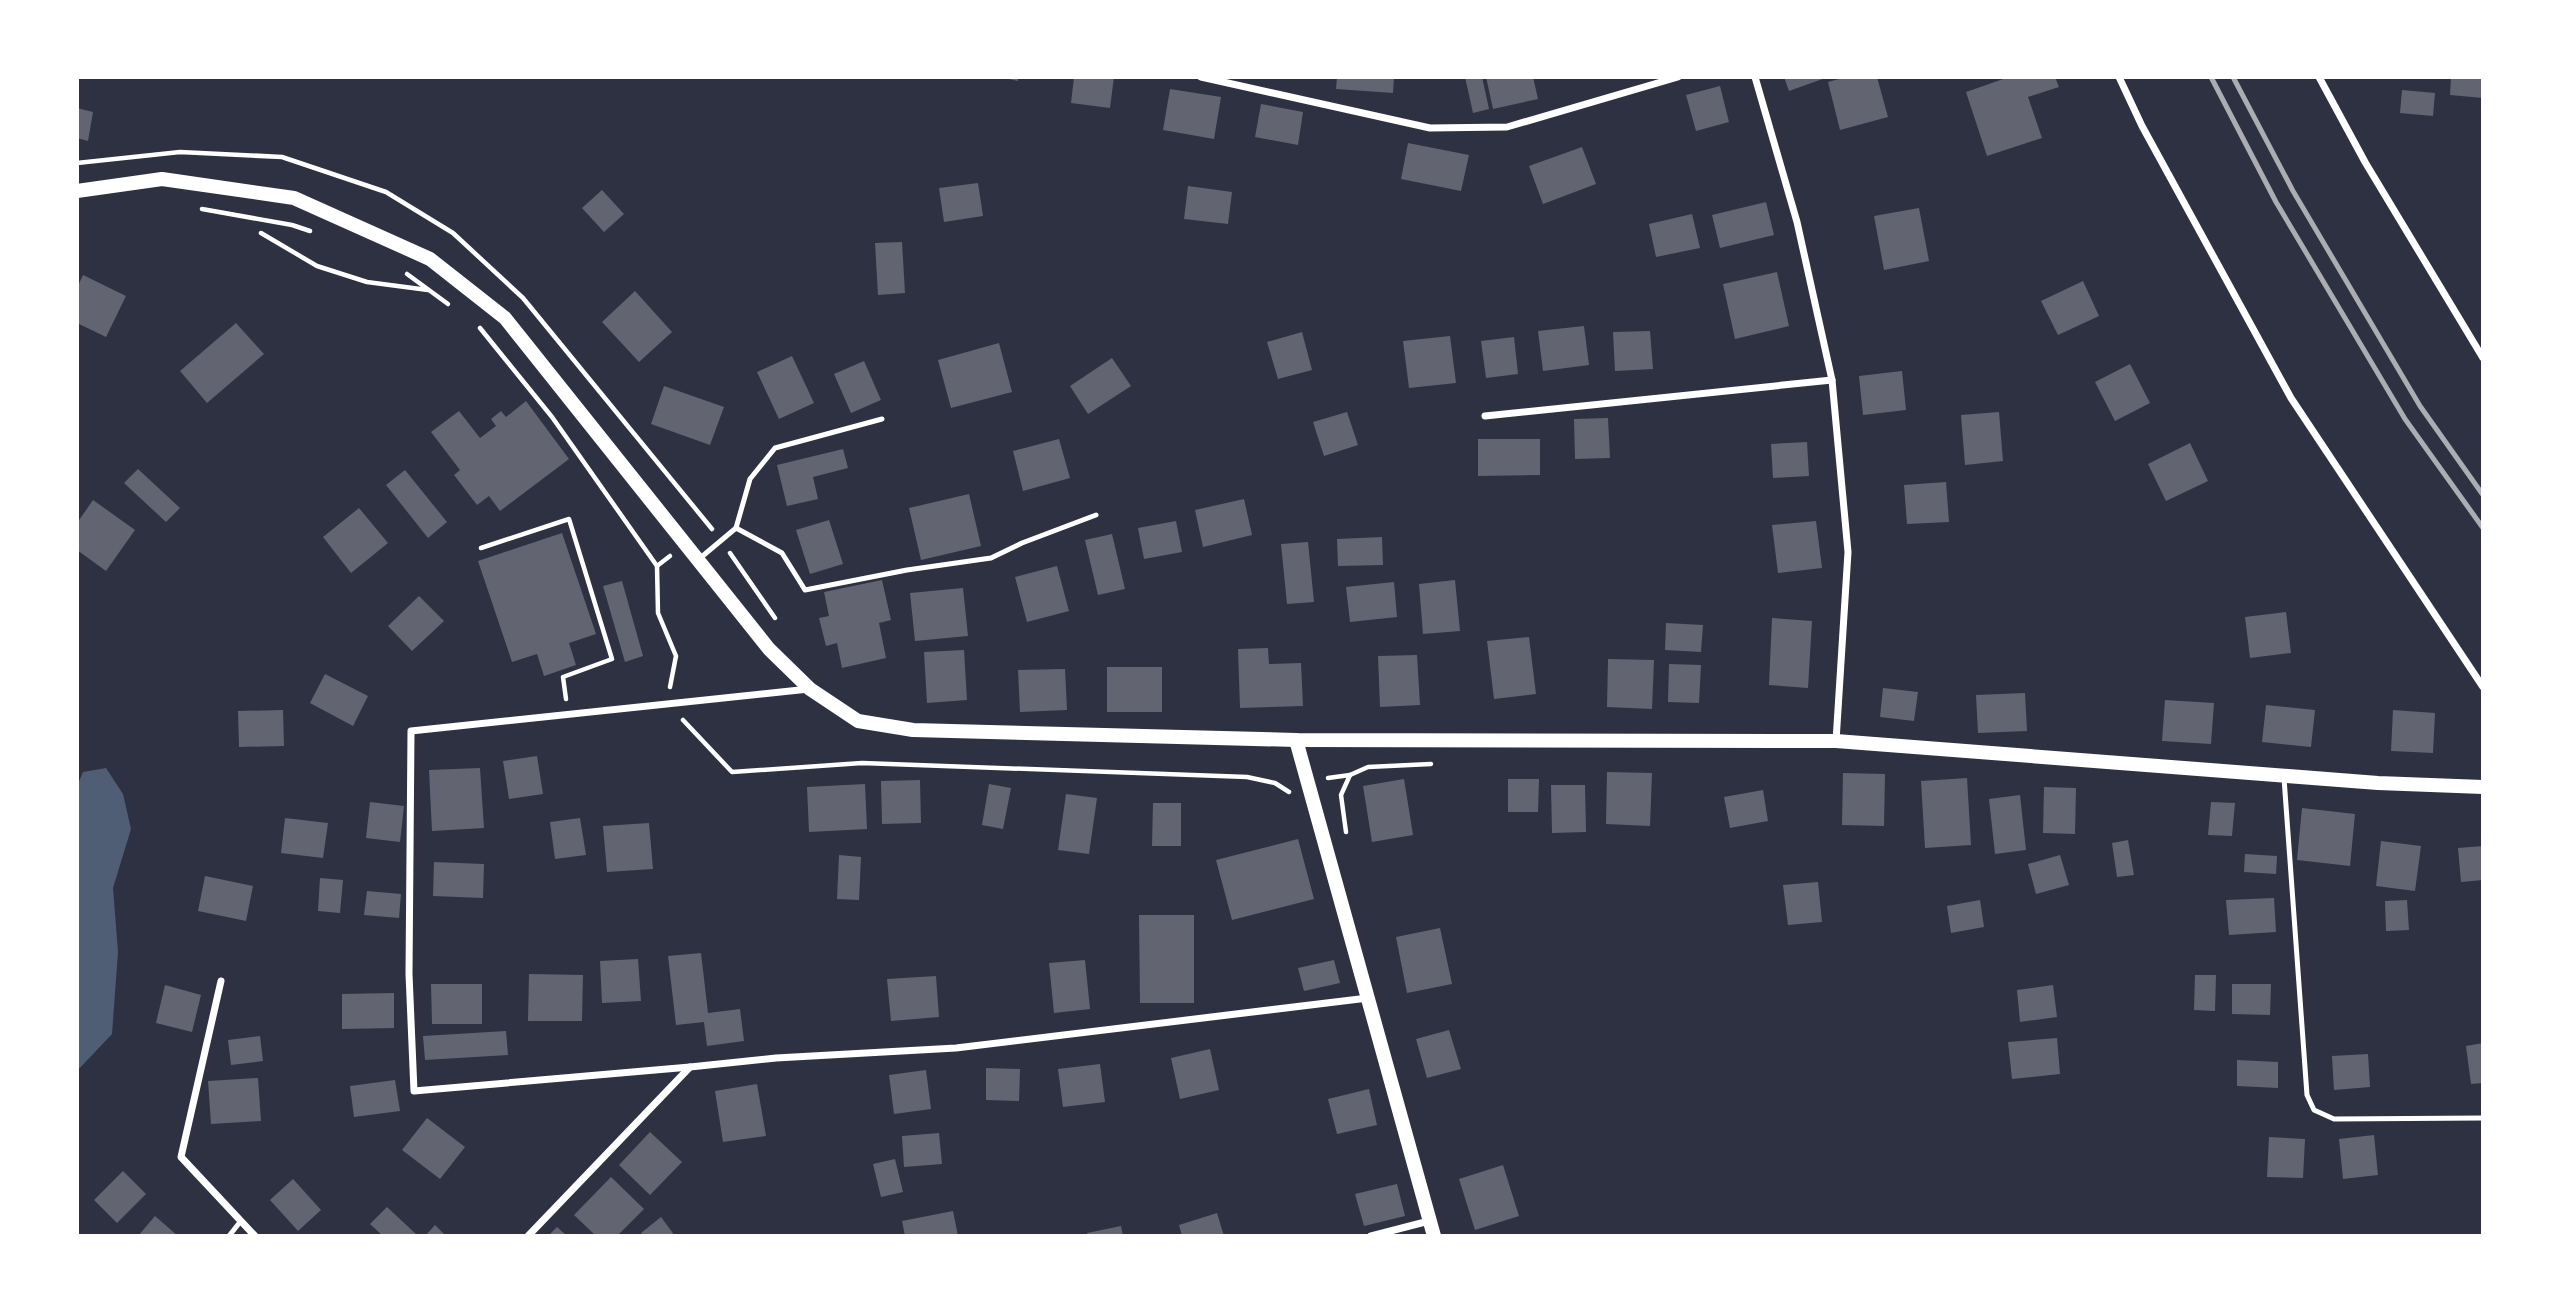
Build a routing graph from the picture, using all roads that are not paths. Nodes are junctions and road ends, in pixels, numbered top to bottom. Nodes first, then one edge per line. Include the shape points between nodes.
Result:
1 (1201, 77) edge
2 (1678, 77) edge
3 (1755, 77) edge
4 (2119, 77) edge
5 (2319, 77) edge
6 (77, 191) edge
7 (2483, 358) edge
8 (1832, 380) junction
9 (1485, 416) dead end
10 (881, 418) dead end
11 (1096, 515) dead end
12 (736, 528) junction
13 (699, 559) junction
14 (2483, 687) edge
15 (810, 689) junction
16 (1296, 740) junction
17 (1836, 741) junction
18 (2283, 775) junction
19 (2483, 787) edge
20 (221, 981) dead end
21 (1368, 998) junction
22 (691, 1067) junction
23 (2483, 1118) edge
24 (1429, 1220) junction
25 (240, 1222) junction
26 (229, 1236) edge
27 (255, 1236) edge
28 (528, 1236) edge
29 (1371, 1236) edge
30 (1434, 1236) edge

1 - 2 street via 1443,128 1507,127
3 - 8 street via 1797,222
4 - 14 street via 2291,398
5 - 7 street
6 - 13 main road via 162,179 295,198 430,259 505,318
8 - 9 street
8 - 17 street via 1848,552
10 - 12 lane via 775,448 750,479
11 - 12 lane via 991,558 805,590 782,553
12 - 13 lane
13 - 15 main road via 769,649
15 - 16 main road via 858,721 913,730
15 - 22 street via 411,731 409,974 414,1091
16 - 17 main road
16 - 21 main road
17 - 18 main road
18 - 19 main road
18 - 23 lane via 2307,1095 2314,1110 2334,1119
20 - 25 street via 181,1157
21 - 22 street via 956,1048
21 - 24 main road
22 - 28 street
24 - 29 street
24 - 30 main road
25 - 26 lane
25 - 27 street

